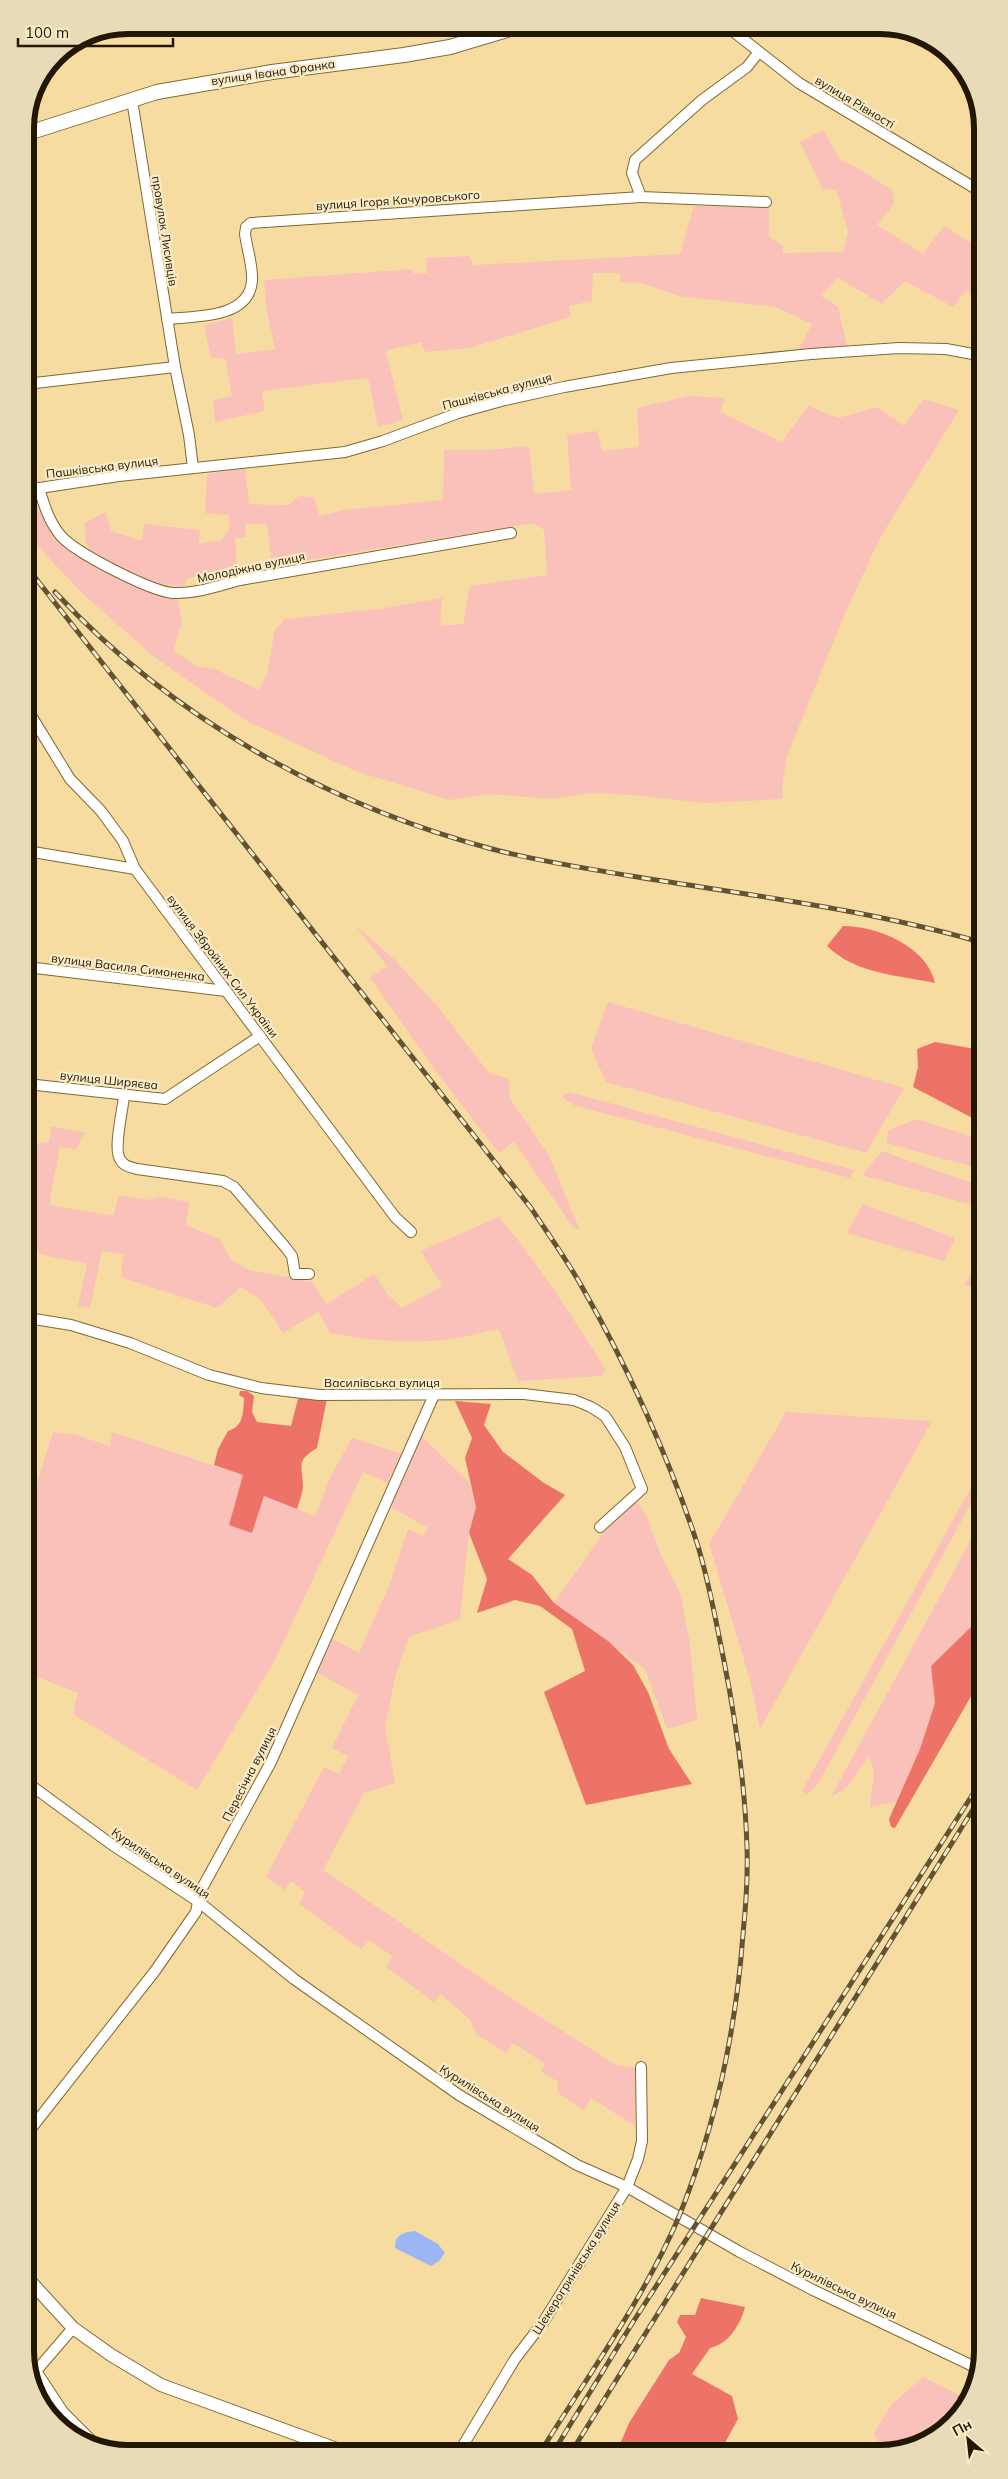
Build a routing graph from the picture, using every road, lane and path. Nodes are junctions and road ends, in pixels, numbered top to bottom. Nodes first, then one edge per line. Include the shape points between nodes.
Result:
1 (494, 34) edge
2 (736, 34) edge
3 (758, 52) junction
4 (132, 100) junction
5 (34, 131) edge
6 (974, 188) edge
7 (641, 196) junction
8 (766, 202) dead end
9 (167, 320) junction
10 (974, 354) edge
11 (175, 367) junction
12 (34, 383) edge
13 (193, 468) junction
14 (39, 488) junction
15 (34, 489) edge
16 (511, 533) dead end
17 (34, 722) edge
18 (34, 852) edge
19 (136, 869) junction
20 (34, 968) edge
21 (226, 991) junction
22 (260, 1036) junction
23 (34, 1085) edge
24 (124, 1096) junction
25 (411, 1232) dead end
26 (309, 1274) dead end
27 (34, 1319) edge
28 (434, 1395) junction
29 (600, 1527) dead end
30 (34, 1788) edge
31 (198, 1902) junction
32 (641, 2068) dead end
33 (34, 2125) edge
34 (627, 2187) junction
35 (34, 2285) edge
36 (73, 2328) junction
37 (973, 2366) edge
38 (36, 2370) edge
39 (39, 2382) edge
40 (85, 2435) edge
41 (327, 2445) edge
42 (463, 2445) edge

1 - 4 main road, вулиця Івана Франка via 450,47 201,82
2 - 3 street, вулиця Рівності
3 - 6 street, вулиця Рівності via 800,83
3 - 7 street via 747,67 694,106 635,160 632,172
4 - 5 main road, вулиця Івана Франка
4 - 9 street, провулок Лисивців
7 - 8 street, вулиця Ігоря Качуровського
7 - 9 street, вулиця Ігоря Качуровського via 251,223 245,234 252,279 250,292 235,308
9 - 11 street, провулок Лисивців
10 - 13 street, Пашківська вулиця via 946,349 899,348 671,368 505,400 345,452
11 - 12 street
11 - 13 street, провулок Лисивців
13 - 14 street, Пашківська вулиця
14 - 15 street, Пашківська вулиця
14 - 16 street, Молодіжна вулиця via 54,526 72,545 125,574 170,593 205,590 240,580
17 - 19 street, вулиця Збройних Сил України via 70,779 101,811 123,841
18 - 19 street
19 - 21 street, вулиця Збройних Сил України
20 - 21 street, вулиця Василя Симоненка
21 - 22 street, вулиця Збройних Сил України
22 - 24 street, вулиця Ширяєва via 165,1099
22 - 25 street, вулиця Збройних Сил України via 395,1217
23 - 24 street, вулиця Ширяєва
24 - 26 street via 118,1146 118,1158 124,1165 223,1181 234,1187 292,1256 295,1274
27 - 28 street, Василівська вулиця via 71,1325 130,1343 209,1375 260,1388 319,1395
28 - 29 street, Василівська вулиця via 524,1394 574,1400 605,1416 625,1447 642,1489
28 - 31 street, Пересічна вулиця via 271,1762 200,1892
30 - 31 street, Курилівська вулиця
31 - 33 street, Пересічна вулиця via 196,1912 155,1971
31 - 34 street, Курилівська вулиця via 294,1979 459,2095 577,2165
32 - 34 street, Шекерогринівська вулиця via 642,2141
34 - 37 street, Курилівська вулиця via 813,2290
34 - 42 street, Шекерогринівська вулиця
35 - 36 street
36 - 38 street
36 - 41 street via 161,2385
39 - 40 street

